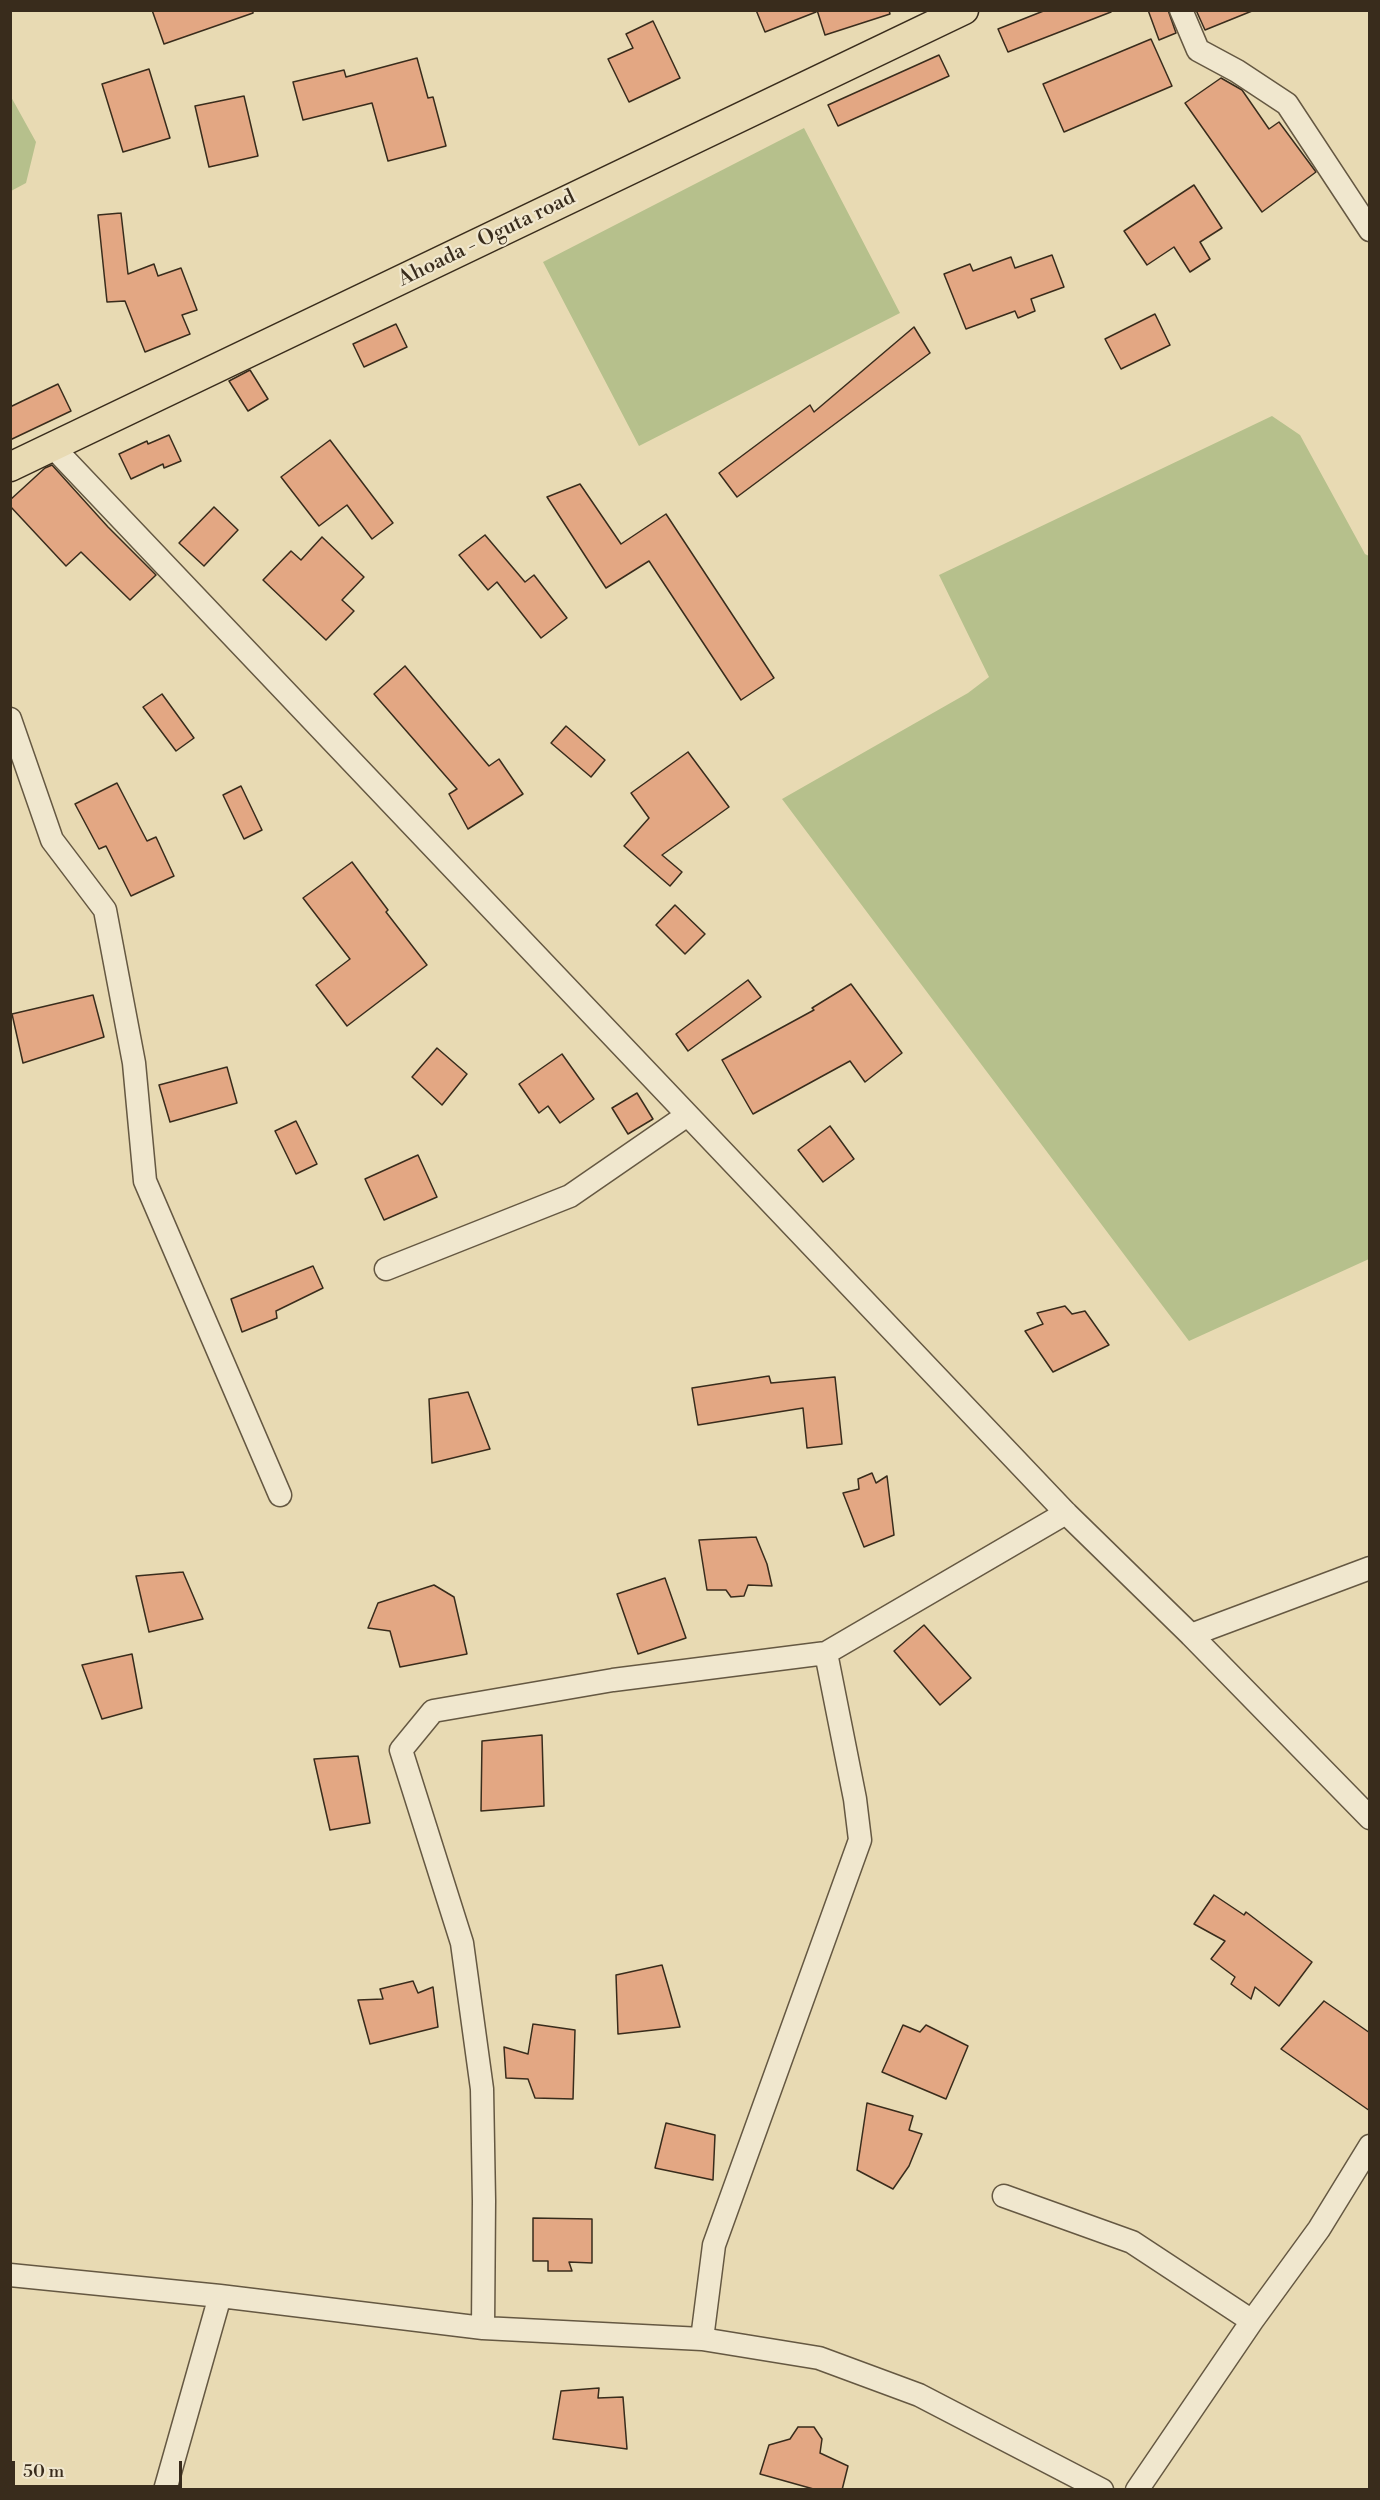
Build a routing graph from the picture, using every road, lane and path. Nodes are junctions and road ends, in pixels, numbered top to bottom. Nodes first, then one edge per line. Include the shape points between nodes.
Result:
1 (964, 10) edge
2 (1181, 10) edge
3 (1370, 230) edge
4 (53, 447) junction
5 (10, 467) edge
6 (10, 719) edge
7 (686, 1116) junction
8 (386, 1269) dead end
9 (280, 1495) dead end
10 (1066, 1513) junction
11 (1370, 1568) edge
12 (1191, 1635) junction
13 (826, 1653) junction
14 (1370, 1818) edge
15 (1370, 2146) edge
16 (1004, 2196) dead end
17 (10, 2275) edge
18 (220, 2295) junction
19 (1252, 2321) junction
20 (483, 2328) junction
21 (702, 2339) junction
22 (165, 2490) edge
23 (1102, 2490) edge
24 (1137, 2490) edge

1 - 4 main road, Ahoada - Oguta road
2 - 3 street via 1198,50 1287,104
4 - 5 main road, Ahoada - Oguta road
4 - 7 street
6 - 9 street via 52,840 105,910 134,1063 145,1181
7 - 8 street via 570,1196
7 - 10 street
10 - 12 street
10 - 13 street
11 - 12 street
12 - 14 street
13 - 20 street via 614,1680 433,1712 401,1750 462,1943 482,2089
13 - 21 street via 860,1840 714,2246
15 - 19 street via 1319,2229
16 - 19 street via 1132,2242
17 - 18 street
18 - 20 street
18 - 22 street
19 - 24 street
20 - 21 street
21 - 23 street via 819,2358 919,2396

